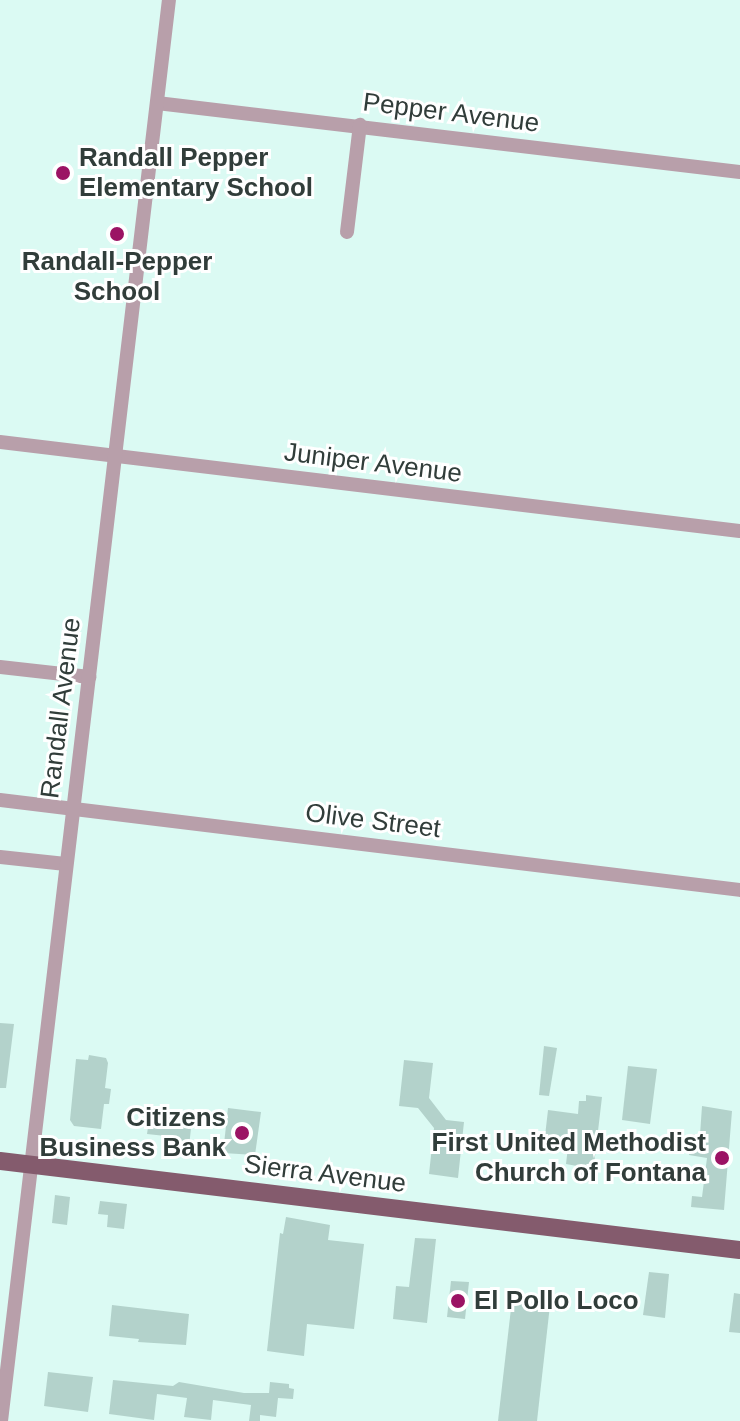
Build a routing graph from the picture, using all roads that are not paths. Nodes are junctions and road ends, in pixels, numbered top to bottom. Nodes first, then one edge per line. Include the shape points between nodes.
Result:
1 (169, 0) edge
2 (157, 103) junction
3 (360, 125) junction
4 (740, 172) edge
5 (347, 232) dead end
6 (0, 442) edge
7 (115, 456) junction
8 (740, 531) edge
9 (0, 667) edge
10 (89, 677) junction
11 (0, 800) edge
12 (73, 809) junction
13 (0, 857) edge
14 (66, 864) junction
15 (740, 890) edge
16 (0, 1161) edge
17 (31, 1165) junction
18 (740, 1248) edge
19 (1, 1421) edge

1 - 2 street, Randall Avenue
2 - 3 street, Pepper Avenue
2 - 7 street, Randall Avenue
3 - 4 street, Pepper Avenue
3 - 5 street
6 - 7 street, Juniper Avenue
7 - 8 street, Juniper Avenue
7 - 10 street, Randall Avenue
9 - 10 street
10 - 12 street, Randall Avenue
11 - 12 street, Olive Street
12 - 14 street, Randall Avenue
12 - 15 street, Olive Street
13 - 14 street
14 - 17 street, Randall Avenue
16 - 17 main road, Sierra Avenue
17 - 18 main road, Sierra Avenue
17 - 19 street, Randall Avenue

